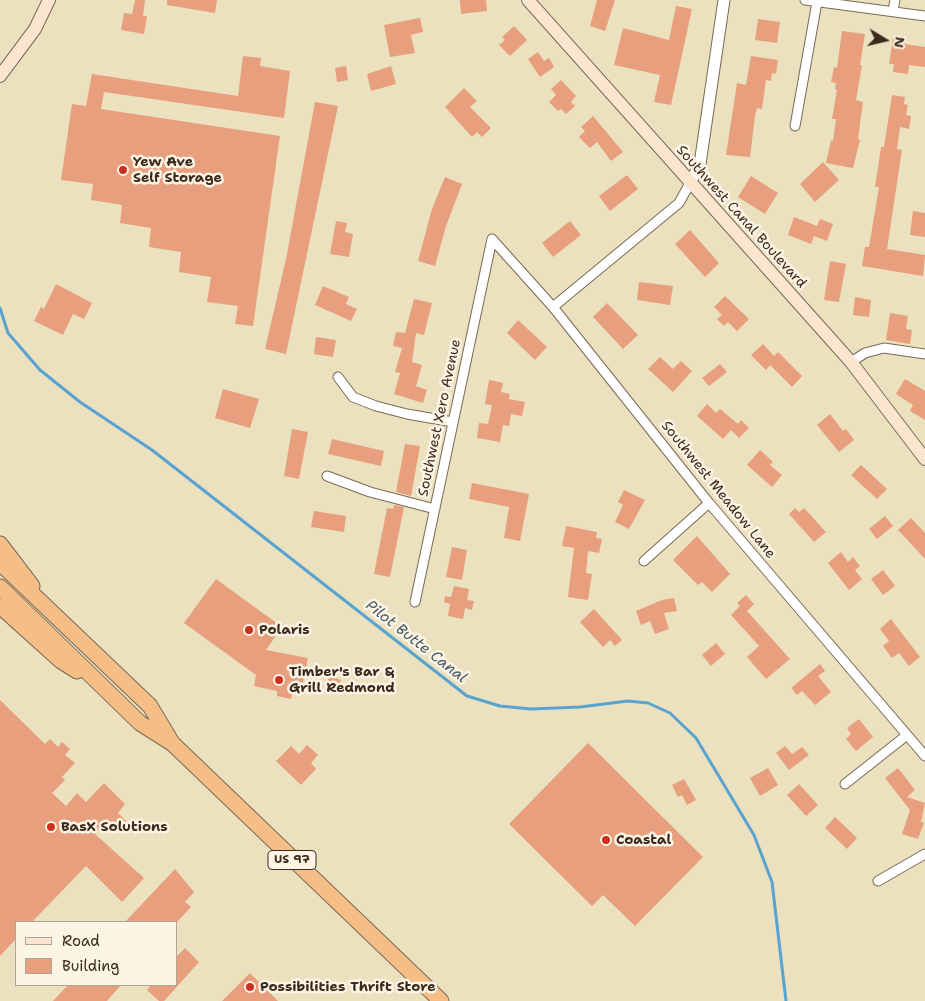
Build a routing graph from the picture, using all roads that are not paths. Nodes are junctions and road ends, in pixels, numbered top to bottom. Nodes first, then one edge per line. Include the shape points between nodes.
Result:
1 (49, 0) edge
2 (528, 0) edge
3 (724, 0) edge
4 (805, 0) edge
5 (894, 0) edge
6 (817, 2) junction
7 (893, 10) junction
8 (925, 16) edge
9 (0, 76) edge
10 (796, 126) dead end
11 (690, 183) junction
12 (492, 240) joint
13 (553, 307) junction
14 (925, 354) edge
15 (851, 362) junction
16 (338, 377) dead end
17 (453, 422) junction
18 (925, 459) edge
19 (328, 476) dead end
20 (709, 503) junction
21 (435, 508) junction
22 (0, 544) edge
23 (644, 561) dead end
24 (0, 563) edge
25 (0, 587) edge
26 (416, 602) dead end
27 (0, 606) edge
28 (47, 608) junction
29 (107, 691) junction
30 (907, 735) junction
31 (173, 744) junction
32 (925, 756) edge
33 (845, 784) dead end
34 (925, 854) edge
35 (878, 881) dead end
36 (441, 1001) edge

1 - 9 main road via 35,29
2 - 11 main road, Southwest Canal Boulevard
3 - 11 street via 700,164
4 - 6 street
5 - 7 street
6 - 7 street
6 - 10 street
7 - 8 street
11 - 13 street via 680,203
11 - 15 main road, Southwest Canal Boulevard
12 - 13 street, Southwest Meadow Lane
12 - 17 street, Southwest Xero Avenue
13 - 20 street, Southwest Meadow Lane
14 - 15 street via 884,348 865,353
15 - 18 main road, Southwest Canal Boulevard
16 - 17 street via 353,397 360,400 407,414
17 - 21 street, Southwest Xero Avenue
19 - 21 street via 370,492
20 - 23 street
20 - 30 street, Southwest Meadow Lane
21 - 26 street, Southwest Xero Avenue
22 - 28 highway
24 - 28 highway, US 97
25 - 29 highway, US 97
27 - 29 highway via 61,661
28 - 31 highway, US 97 via 150,706
29 - 31 highway, US 97 via 140,723
30 - 32 street, Southwest Meadow Lane
30 - 33 street
31 - 36 highway, US 97
34 - 35 street

